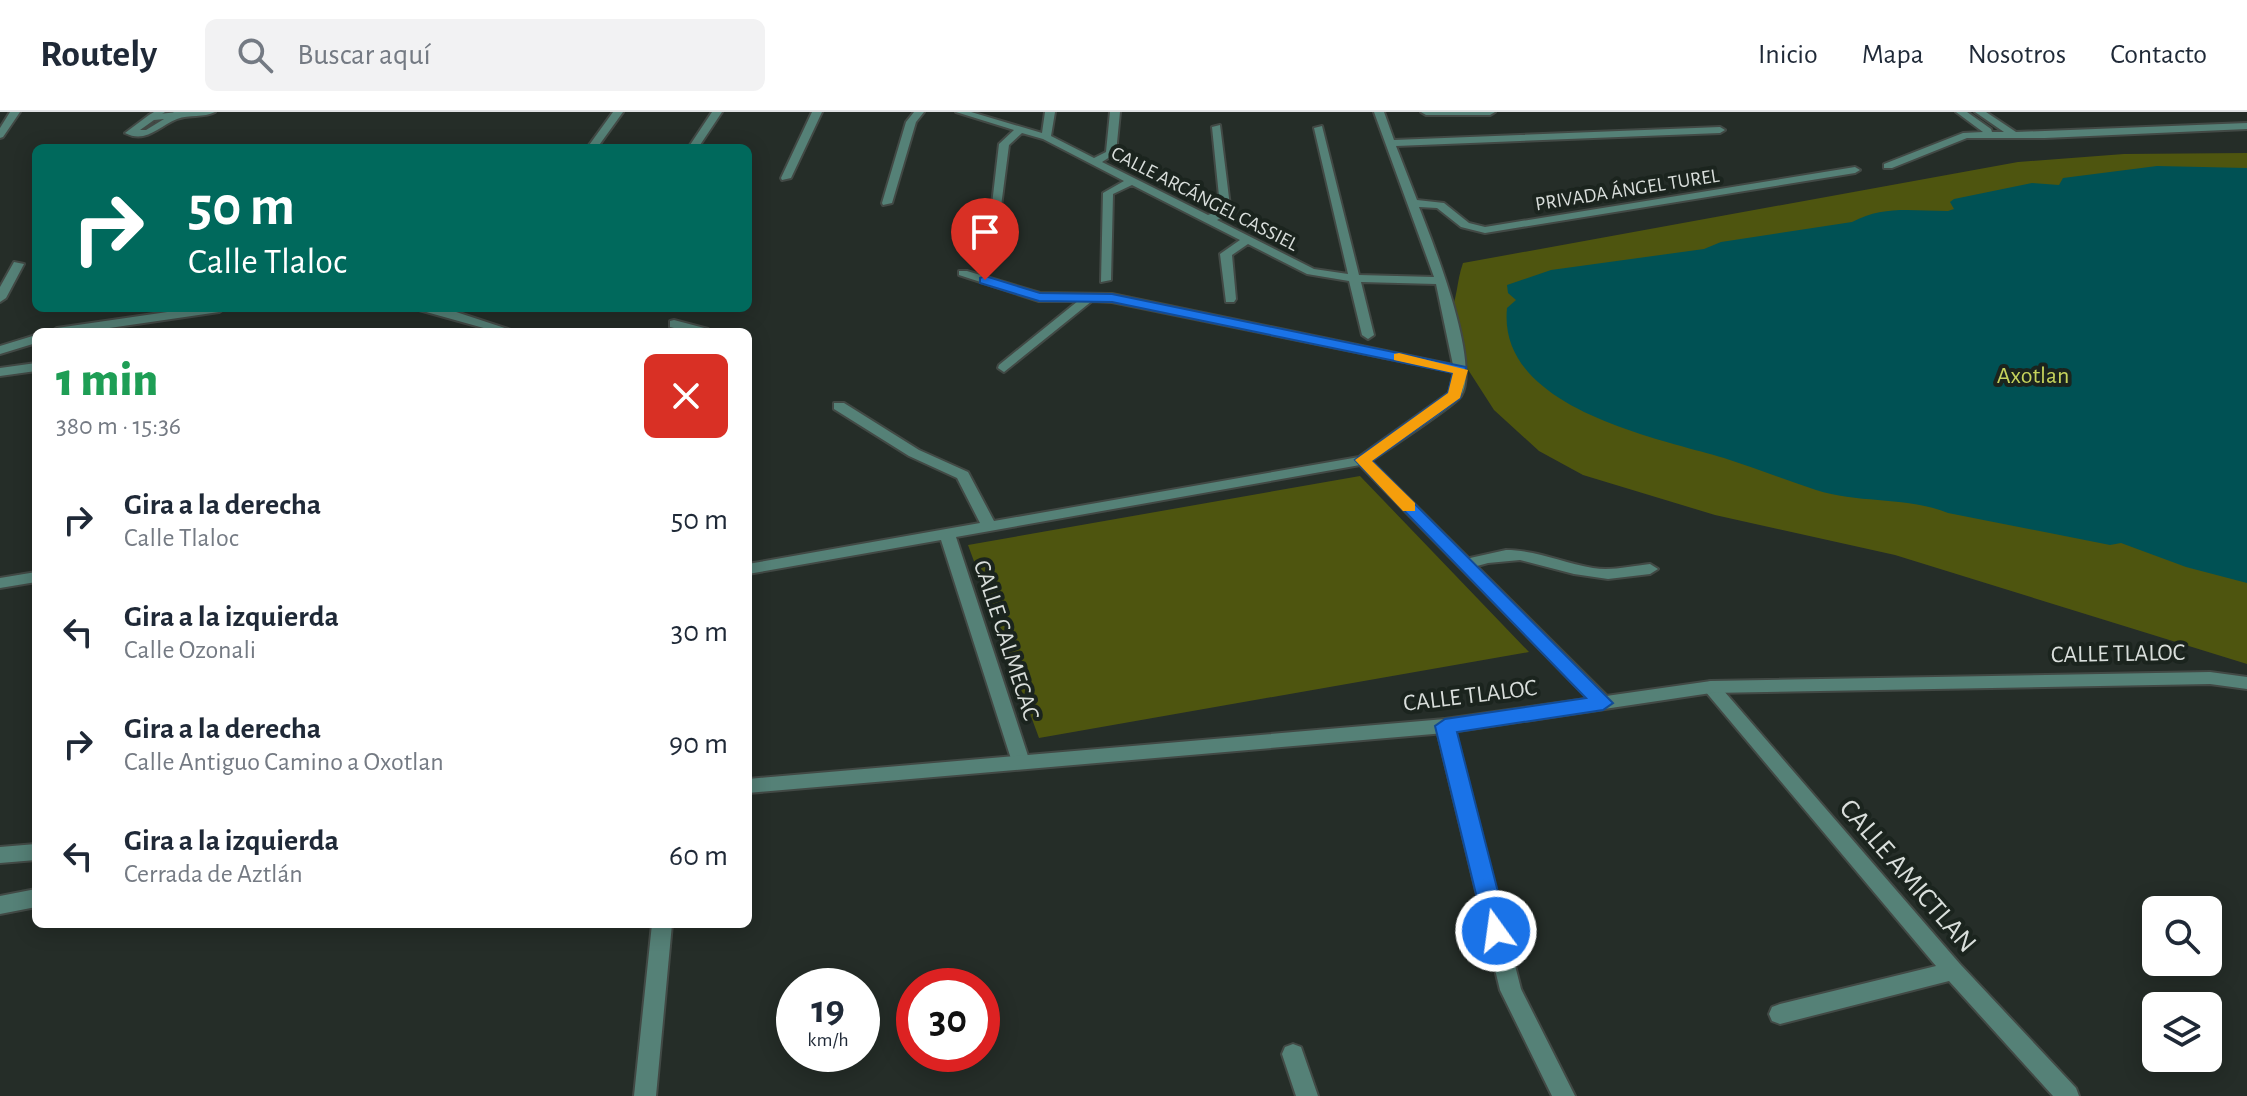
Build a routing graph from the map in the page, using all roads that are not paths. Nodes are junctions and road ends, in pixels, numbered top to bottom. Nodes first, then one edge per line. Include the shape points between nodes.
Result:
1 (15, 112) edge
2 (210, 112) edge
3 (618, 112) edge
4 (717, 112) edge
5 (817, 112) edge
6 (919, 112) edge
7 (961, 112) edge
8 (1050, 112) edge
9 (1115, 112) edge
10 (1379, 112) edge
11 (1426, 112) edge
12 (1490, 112) edge
13 (1961, 112) edge
14 (1980, 112) edge
15 (178, 114) edge
16 (977, 114) edge
17 (156, 115) edge
18 (2247, 126) edge
19 (1217, 127) dead end
20 (1022, 128) junction
21 (1319, 128) dead end
22 (1720, 130) dead end
23 (2012, 133) junction
24 (1993, 134) junction
25 (0, 135) edge
26 (1046, 137) junction
27 (1391, 143) junction
28 (595, 144) edge
29 (696, 144) edge
30 (1094, 162) junction
31 (1888, 166) dead end
32 (1855, 170) dead end
33 (786, 178) dead end
34 (1133, 180) junction
35 (887, 203) dead end
36 (1412, 203) junction
37 (1207, 220) junction
38 (992, 237) dead end
39 (1246, 241) junction
40 (18, 264) dead end
41 (963, 273) dead end
42 (1352, 278) junction
43 (1105, 280) dead end
44 (1441, 281) junction
45 (0, 298) edge
46 (1089, 298) junction
47 (1230, 299) dead end
48 (192, 312) edge
49 (445, 312) edge
50 (674, 324) dead end
51 (84, 328) edge
52 (498, 328) edge
53 (689, 328) edge
54 (1368, 335) dead end
55 (32, 340) edge
56 (0, 350) edge
57 (32, 368) edge
58 (1004, 368) dead end
59 (1461, 370) junction
60 (0, 372) edge
61 (839, 406) dead end
62 (1363, 460) junction
63 (989, 526) junction
64 (947, 534) junction
65 (1466, 564) junction
66 (752, 568) edge
67 (1650, 569) dead end
68 (32, 578) edge
69 (0, 583) edge
70 (2247, 683) edge
71 (1711, 687) junction
72 (1603, 703) junction
73 (1445, 726) junction
74 (1021, 762) junction
75 (752, 786) edge
76 (32, 852) edge
77 (0, 855) edge
78 (32, 899) edge
79 (0, 905) edge
80 (662, 928) edge
81 (1953, 971) junction
82 (1780, 1014) dead end
83 (1293, 1054) dead end
84 (645, 1096) edge
85 (1307, 1096) edge
86 (1564, 1096) edge
87 (2068, 1096) edge

1 - 25 street
2 - 15 street
3 - 28 street
4 - 29 street
5 - 33 street
6 - 35 street via 911,122
7 - 16 street, CALLE ARCÁNGEL CASSIEL
8 - 26 street
9 - 30 street via 1111,153
10 - 27 street
11 - 12 street
13 - 24 street
14 - 23 street
15 - 17 street
15 - 17 street via 148,133 130,133
16 - 20 street, CALLE ARCÁNGEL CASSIEL
18 - 23 street
19 - 37 street via 1225,206
20 - 26 street, CALLE ARCÁNGEL CASSIEL
20 - 38 street via 1004,144
21 - 42 street
22 - 27 street
23 - 24 street
24 - 31 street via 1959,136
26 - 30 street, CALLE ARCÁNGEL CASSIEL
27 - 36 street
30 - 34 street, CALLE ARCÁNGEL CASSIEL
32 - 36 street, PRIVADA ÁNGEL TUREL via 1485,230 1465,225 1440,205
34 - 37 street, CALLE ARCÁNGEL CASSIEL
34 - 43 street via 1108,193
36 - 44 street
37 - 39 street, CALLE ARCÁNGEL CASSIEL
39 - 42 street, CALLE ARCÁNGEL CASSIEL via 1311,272
39 - 47 street via 1226,254
40 - 45 street
41 - 46 street via 1039,297
42 - 44 street, CALLE ARCÁNGEL CASSIEL
42 - 54 street
44 - 59 street
46 - 58 street
46 - 59 street via 1112,298
48 - 51 street
49 - 52 street
50 - 53 street
55 - 56 street
57 - 60 street
59 - 62 street via 1455,395
61 - 63 street via 914,453 963,475
62 - 63 street
62 - 65 street
63 - 64 street
64 - 66 street
64 - 74 street, CALLE CALMECAC
65 - 67 street via 1502,553 1538,556 1595,574
65 - 72 street
68 - 69 street
70 - 71 street, CALLE TLALOC via 2210,678
71 - 72 street, CALLE TLALOC
71 - 81 street, CALLE AMICTLAN
72 - 73 street, CALLE TLALOC
73 - 74 street, CALLE TLALOC
73 - 86 street via 1511,990
74 - 75 street, CALLE TLALOC
76 - 77 street
78 - 79 street
80 - 84 street
81 - 82 street
81 - 87 street, CALLE AMICTLAN
83 - 85 street

